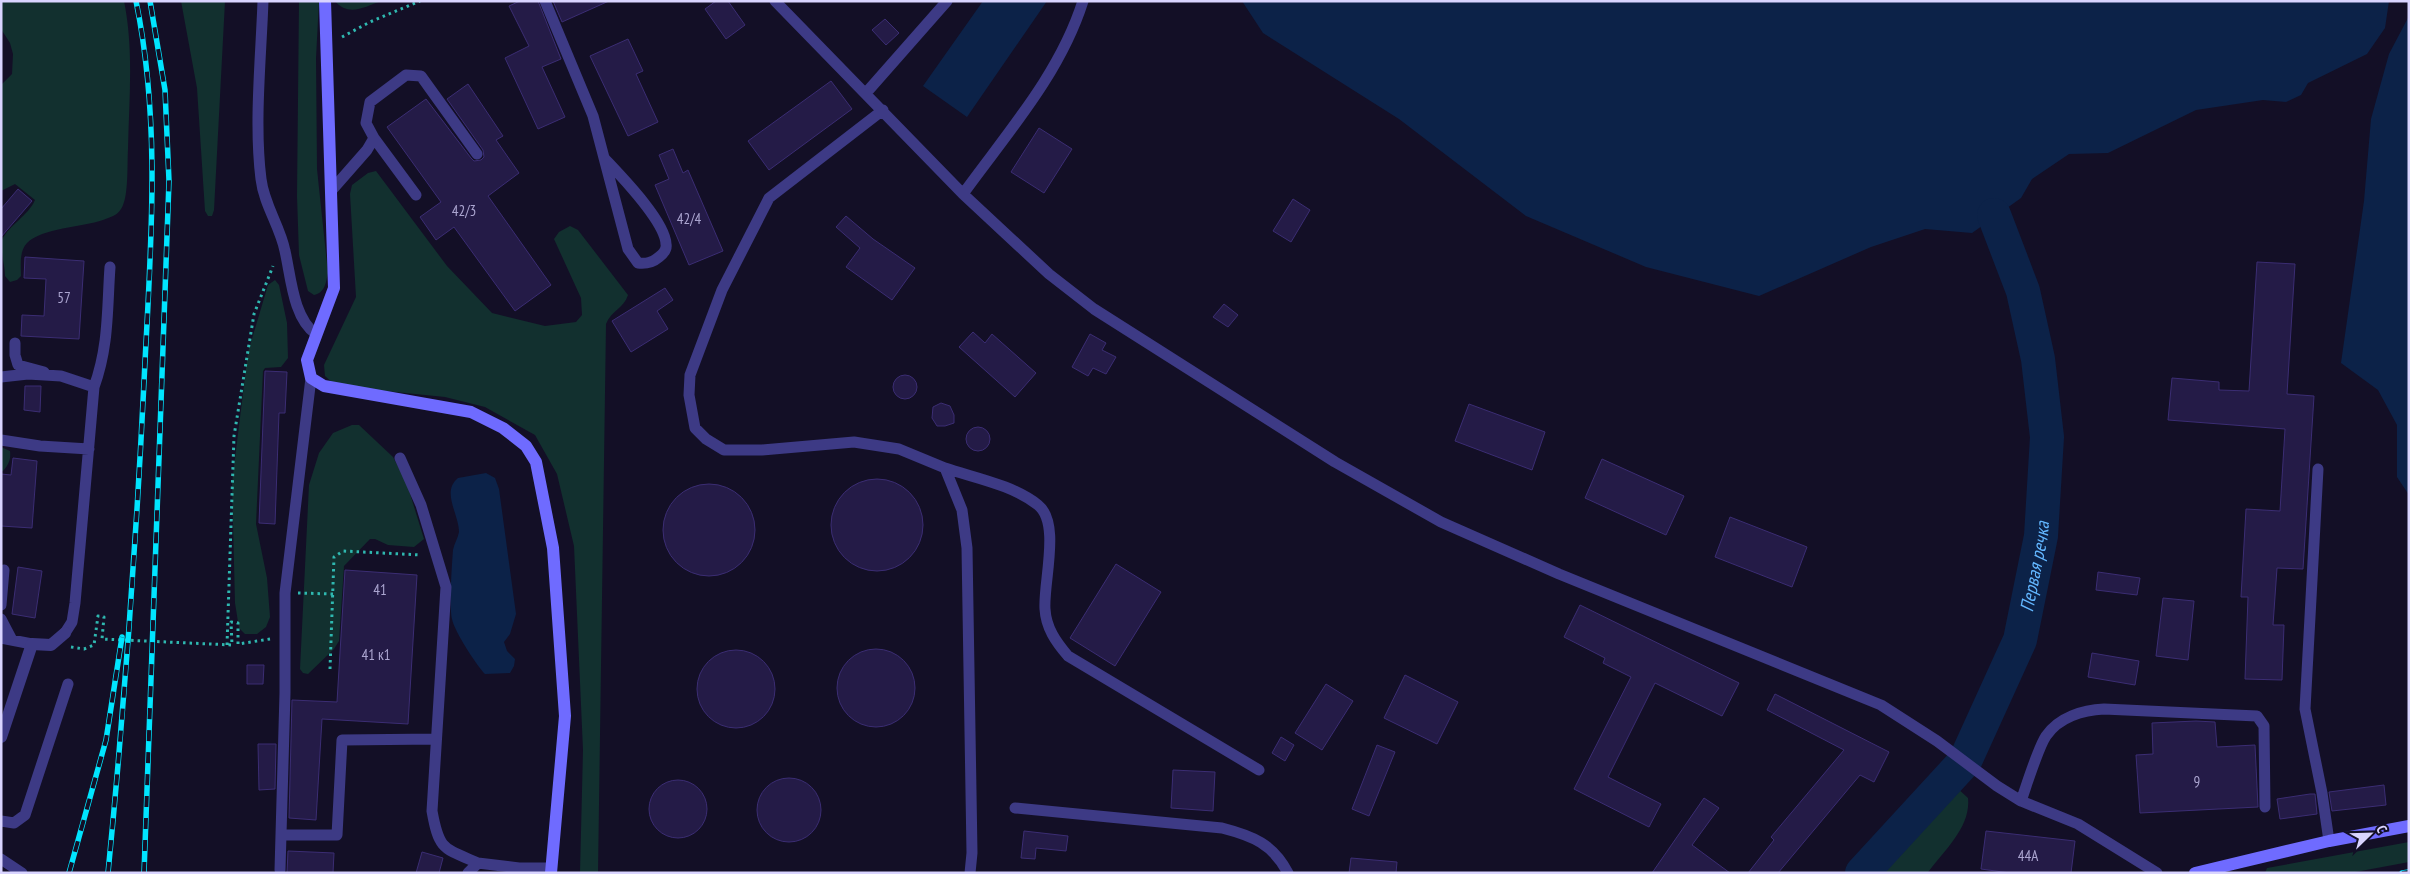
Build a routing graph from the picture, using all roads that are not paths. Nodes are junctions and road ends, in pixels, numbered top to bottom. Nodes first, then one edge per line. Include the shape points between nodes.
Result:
1 (263, 1) edge
2 (325, 1) edge
3 (545, 1) edge
4 (775, 1) edge
5 (947, 1) edge
6 (1083, 1) edge
7 (866, 93) junction
8 (883, 110) junction
9 (374, 138) junction
10 (477, 154) dead end
11 (605, 159) junction
12 (331, 191) junction
13 (963, 194) junction
14 (416, 195) dead end
15 (110, 267) dead end
16 (316, 334) junction
17 (15, 343) dead end
18 (52, 376) junction
19 (1, 378) edge
20 (311, 378) junction
21 (94, 387) junction
22 (1, 440) edge
23 (89, 449) junction
24 (400, 458) dead end
25 (945, 468) junction
26 (2318, 469) dead end
27 (4, 570) dead end
28 (1, 605) edge
29 (1, 619) edge
30 (65, 632) joint
31 (7, 639) edge
32 (32, 644) junction
33 (68, 684) dead end
34 (1, 737) edge
35 (436, 739) junction
36 (1259, 770) dead end
37 (2021, 800) junction
38 (2265, 807) dead end
39 (1015, 808) dead end
40 (1, 821) edge
41 (2409, 826) edge
42 (281, 835) junction
43 (2329, 841) junction
44 (1, 859) edge
45 (478, 864) junction
46 (280, 870) dead end
47 (551, 871) edge
48 (22, 873) edge
49 (468, 873) edge
50 (970, 873) edge
51 (1288, 873) edge
52 (2157, 873) edge
53 (2195, 873) edge

1 - 16 lane via 258,142 261,181 283,241 300,314
2 - 12 street
3 - 11 lane via 593,116
4 - 7 lane
5 - 7 lane
6 - 13 lane via 1058,58 1034,97
7 - 8 lane
8 - 13 lane
8 - 25 lane via 769,198 722,290 690,375 695,428 724,450 854,442 898,449
9 - 10 lane via 366,123 370,102 406,75 421,76
9 - 12 lane
9 - 14 lane
11 - 11 lane via 628,249 638,262 646,264 656,260 666,245 662,231 633,190
12 - 16 street via 334,288
13 - 37 lane via 1094,309 1334,462 1441,522 1559,574 1881,705
15 - 21 lane via 103,363
16 - 20 street via 307,360
17 - 18 lane via 18,365
18 - 19 lane via 28,374
18 - 21 lane
20 - 42 lane via 285,593
20 - 47 street via 324,386 471,412 503,428 526,446 536,462 553,548 565,716
21 - 23 lane
22 - 23 lane
23 - 30 lane via 75,603 72,622
24 - 35 lane via 421,505 446,587
25 - 36 lane via 1021,494 1040,506 1050,530 1045,609 1052,638 1068,656
25 - 50 lane via 962,510 967,548
26 - 43 lane via 2305,709
27 - 28 lane
29 - 31 lane
30 - 32 street via 51,645
31 - 32 lane
32 - 34 street
33 - 40 lane via 25,815 14,823
35 - 42 lane via 342,740 337,835
35 - 45 lane via 432,810 437,836 445,849
37 - 38 lane via 2046,736 2065,719 2086,710 2104,709 2257,716 2264,726
37 - 52 lane via 2078,824
39 - 51 lane via 1222,828 1268,846 1280,857
41 - 43 street
42 - 46 lane
43 - 53 street
44 - 48 lane
45 - 47 lane
45 - 49 lane

